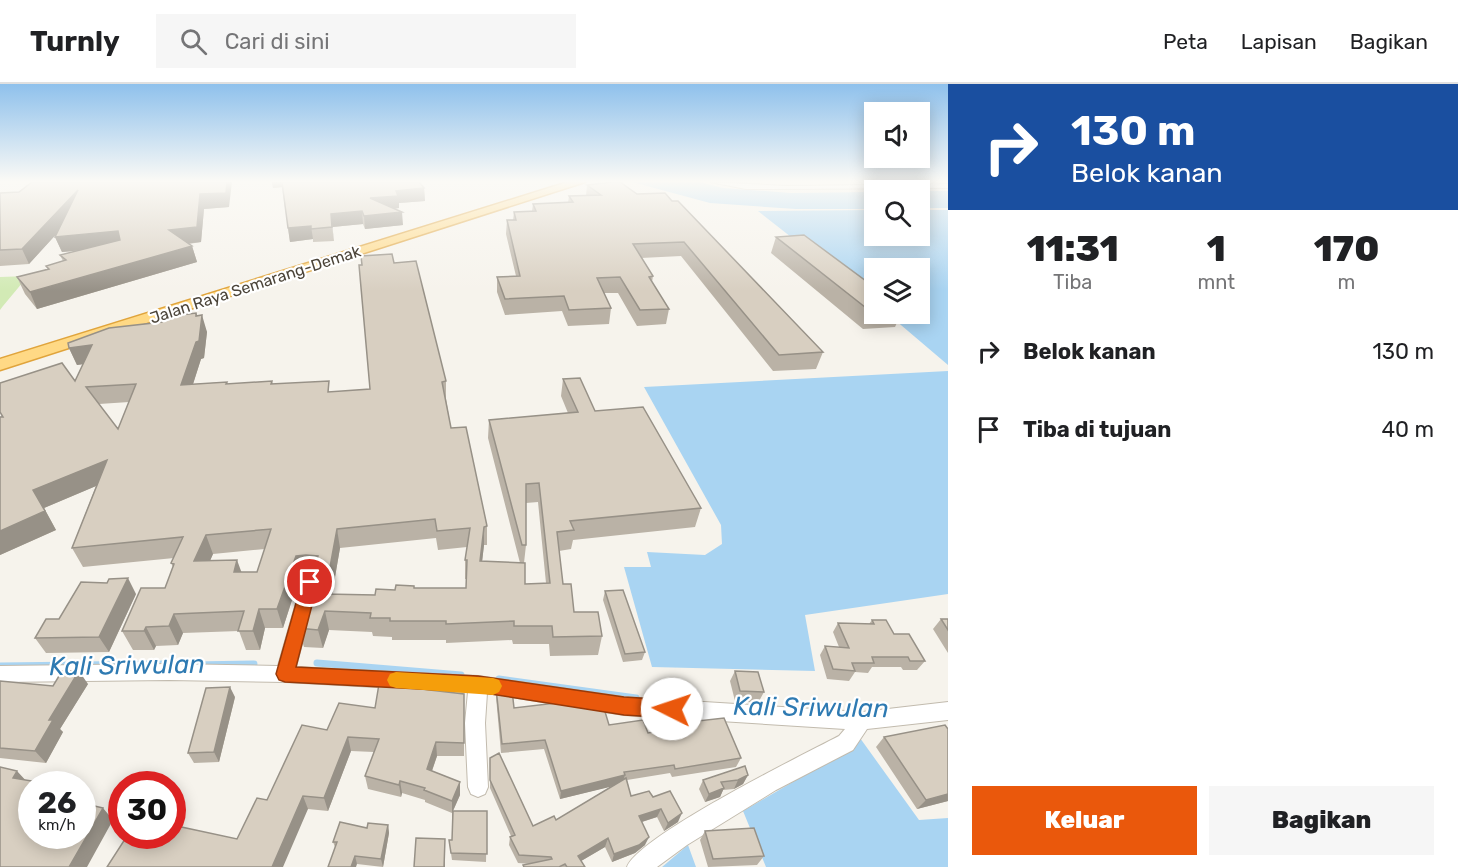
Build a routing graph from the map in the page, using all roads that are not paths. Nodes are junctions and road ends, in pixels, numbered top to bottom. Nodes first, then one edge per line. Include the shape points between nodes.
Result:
1 (443, 219) edge
2 (463, 219) edge
3 (0, 357) edge
4 (0, 365) edge
5 (310, 582) edge
6 (0, 674) edge
7 (285, 674) junction
8 (478, 684) junction
9 (948, 711) edge
10 (862, 721) junction
11 (478, 787) dead end
12 (638, 867) edge

1 - 3 highway, Jalan Raya Semarang-Demak
2 - 4 highway, Jalan Raya Semarang-Demak
5 - 7 street
6 - 7 street
7 - 8 street
8 - 10 street via 624,706
8 - 11 street
9 - 10 street
10 - 12 street via 846,743 749,795

